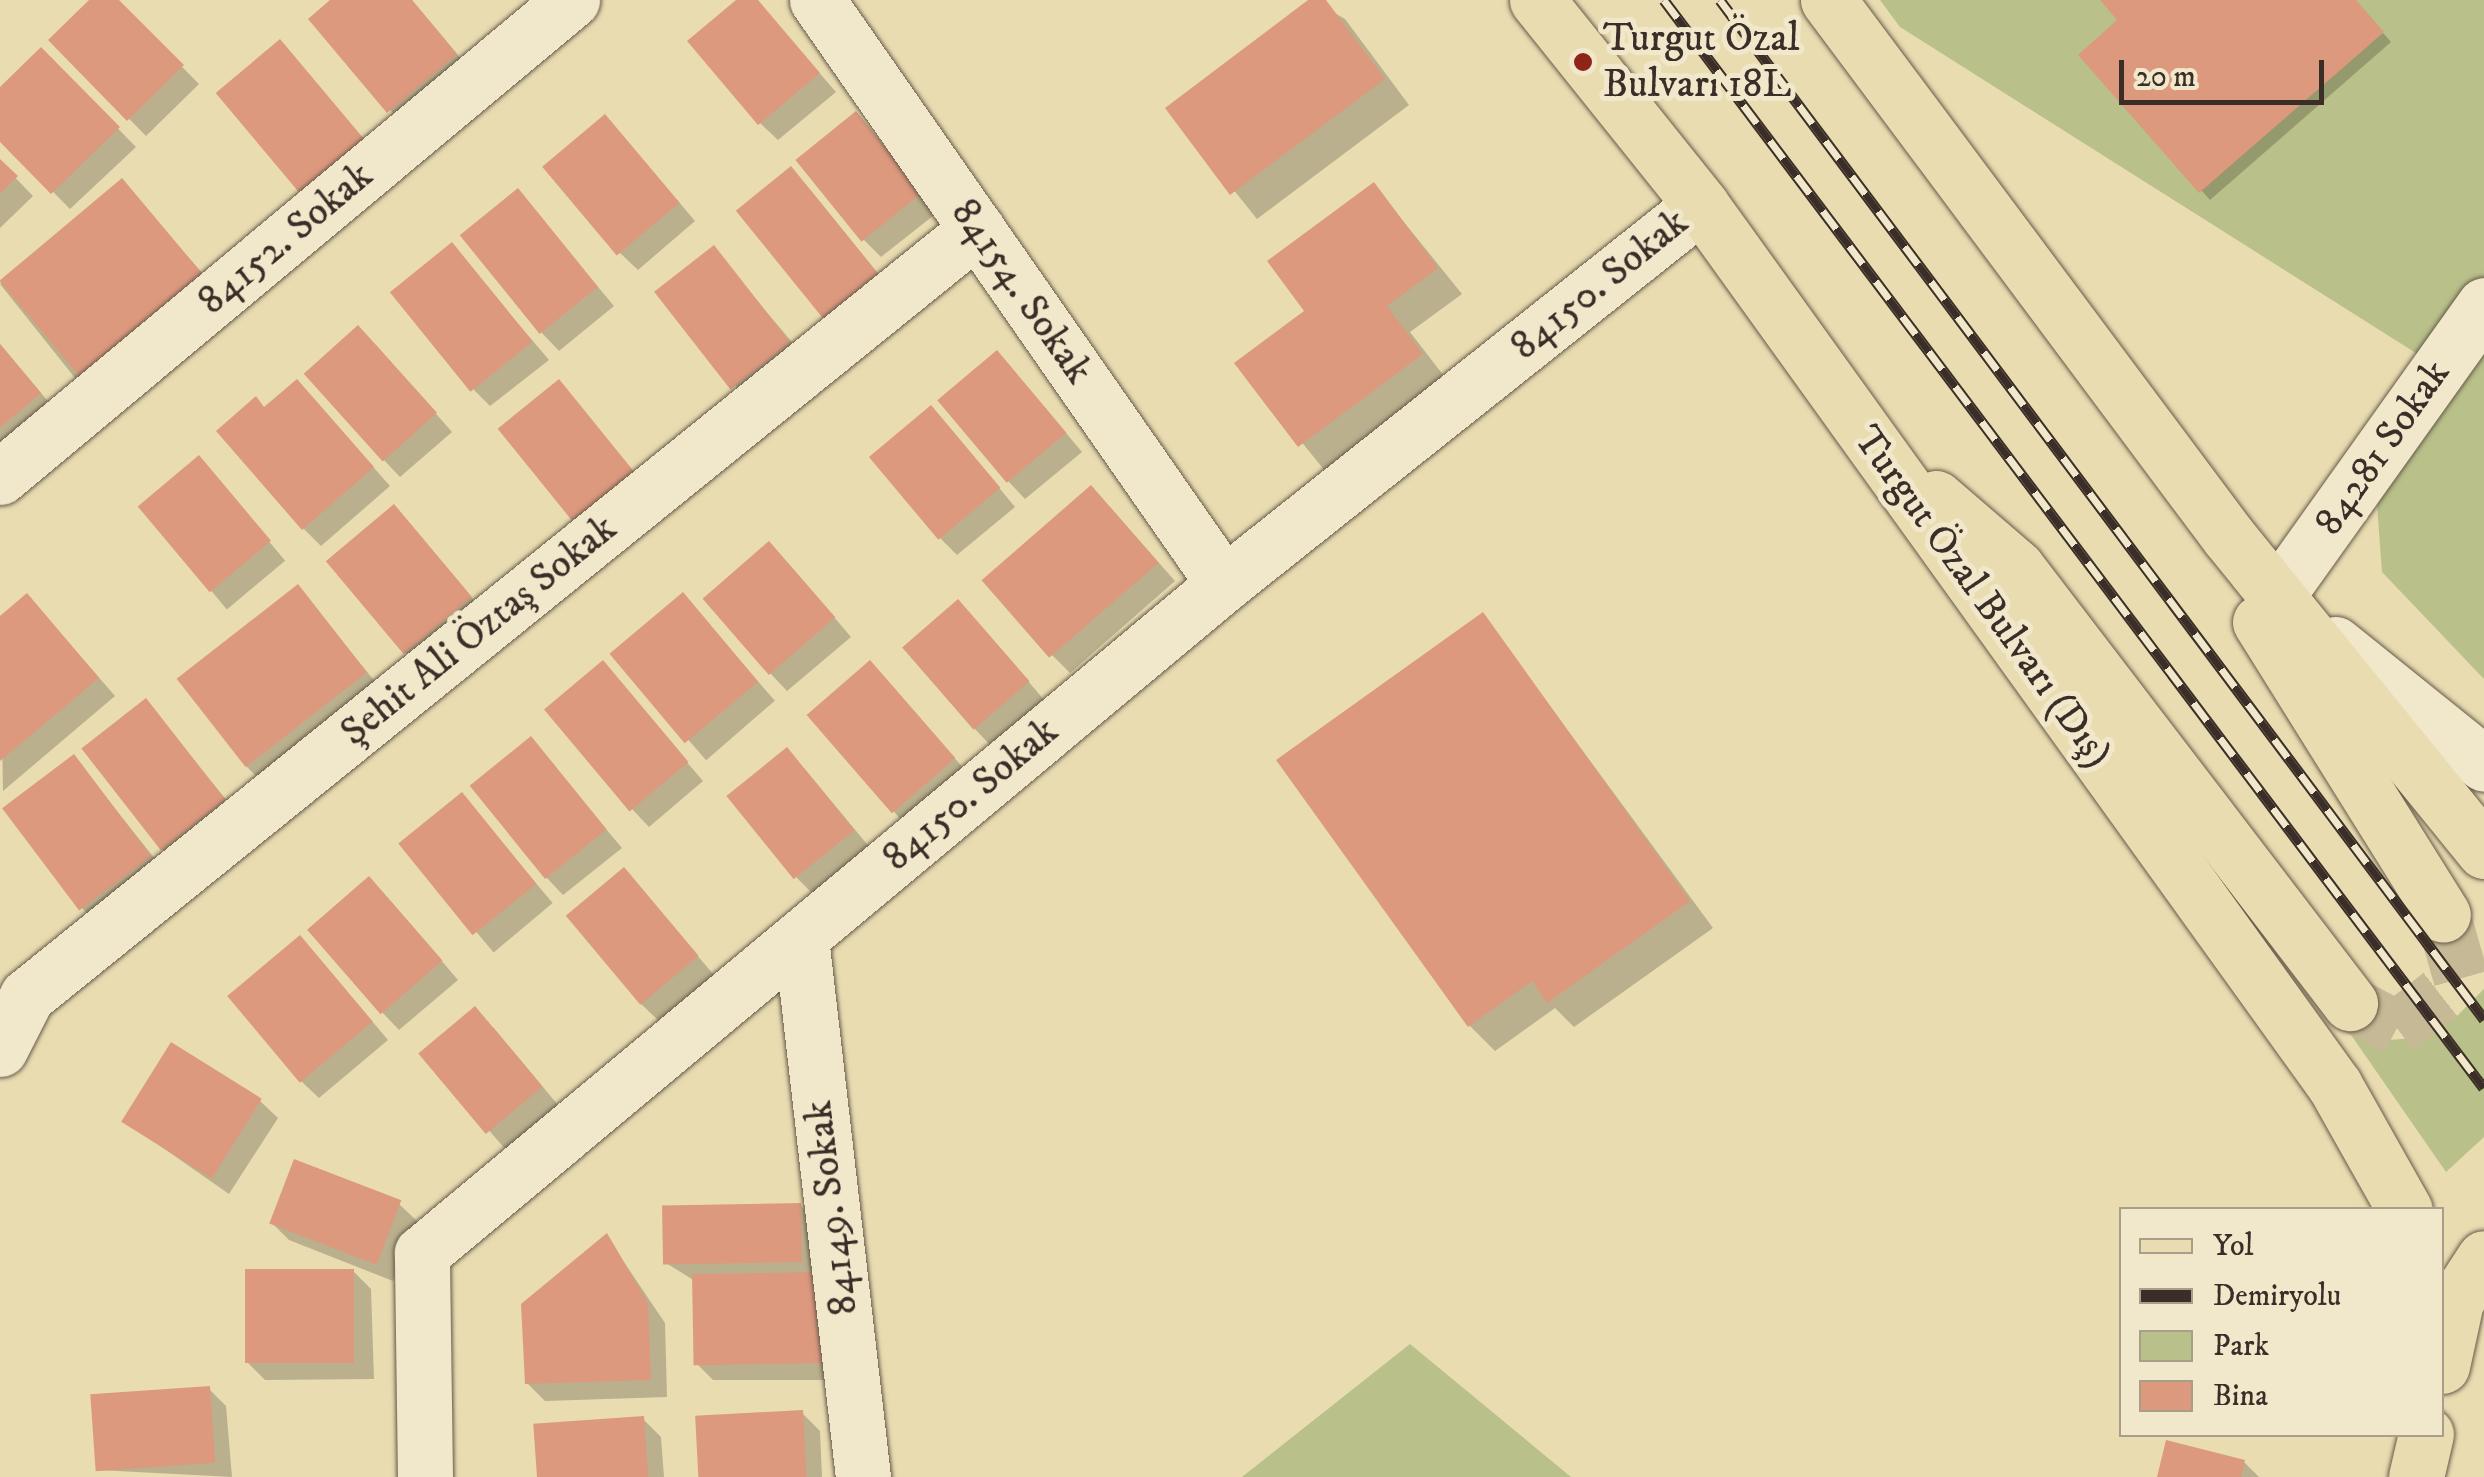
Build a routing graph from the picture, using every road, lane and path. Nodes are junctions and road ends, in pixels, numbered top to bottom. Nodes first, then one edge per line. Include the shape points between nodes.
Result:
1 (572, 0) edge
2 (817, 0) edge
3 (1537, 0) edge
4 (1828, 0) edge
5 (1701, 204) junction
6 (977, 229) junction
7 (2484, 305) edge
8 (1866, 437) junction
9 (0, 477) edge
10 (2228, 536) junction
11 (1224, 584) junction
12 (2281, 590) junction
13 (2484, 764) edge
14 (2484, 851) edge
15 (2443, 916) tunnel mouth
16 (801, 938) junction
17 (2350, 1003) tunnel mouth
18 (0, 1049) edge
19 (2403, 1207) edge
20 (2466, 1292) edge
21 (2444, 1360) edge
22 (2425, 1437) edge
23 (424, 1477) edge
24 (863, 1477) edge
25 (2416, 1477) edge

1 - 9 street, 84152. Sokak
2 - 6 street, 84154. Sokak
3 - 5 main road, Turgut Özal Bulvarı (Dış)
4 - 10 main road
5 - 8 main road, Turgut Özal Bulvarı (Dış)
5 - 11 street, 84150. Sokak
6 - 11 street, 84154. Sokak
6 - 18 street, Şehit Ali Öztaş Sokak via 27,996
7 - 12 street, 84281 Sokak
8 - 17 main road via 2017,568
8 - 19 main road, Turgut Özal Bulvarı (Dış) via 2335,1086
10 - 12 street
10 - 14 main road
10 - 15 main road via 2240,589
11 - 16 street, 84150. Sokak
12 - 13 street via 2347,656
16 - 23 street, 84150. Sokak via 422,1253
16 - 24 street, 84149. Sokak
20 - 21 main road
22 - 25 main road

